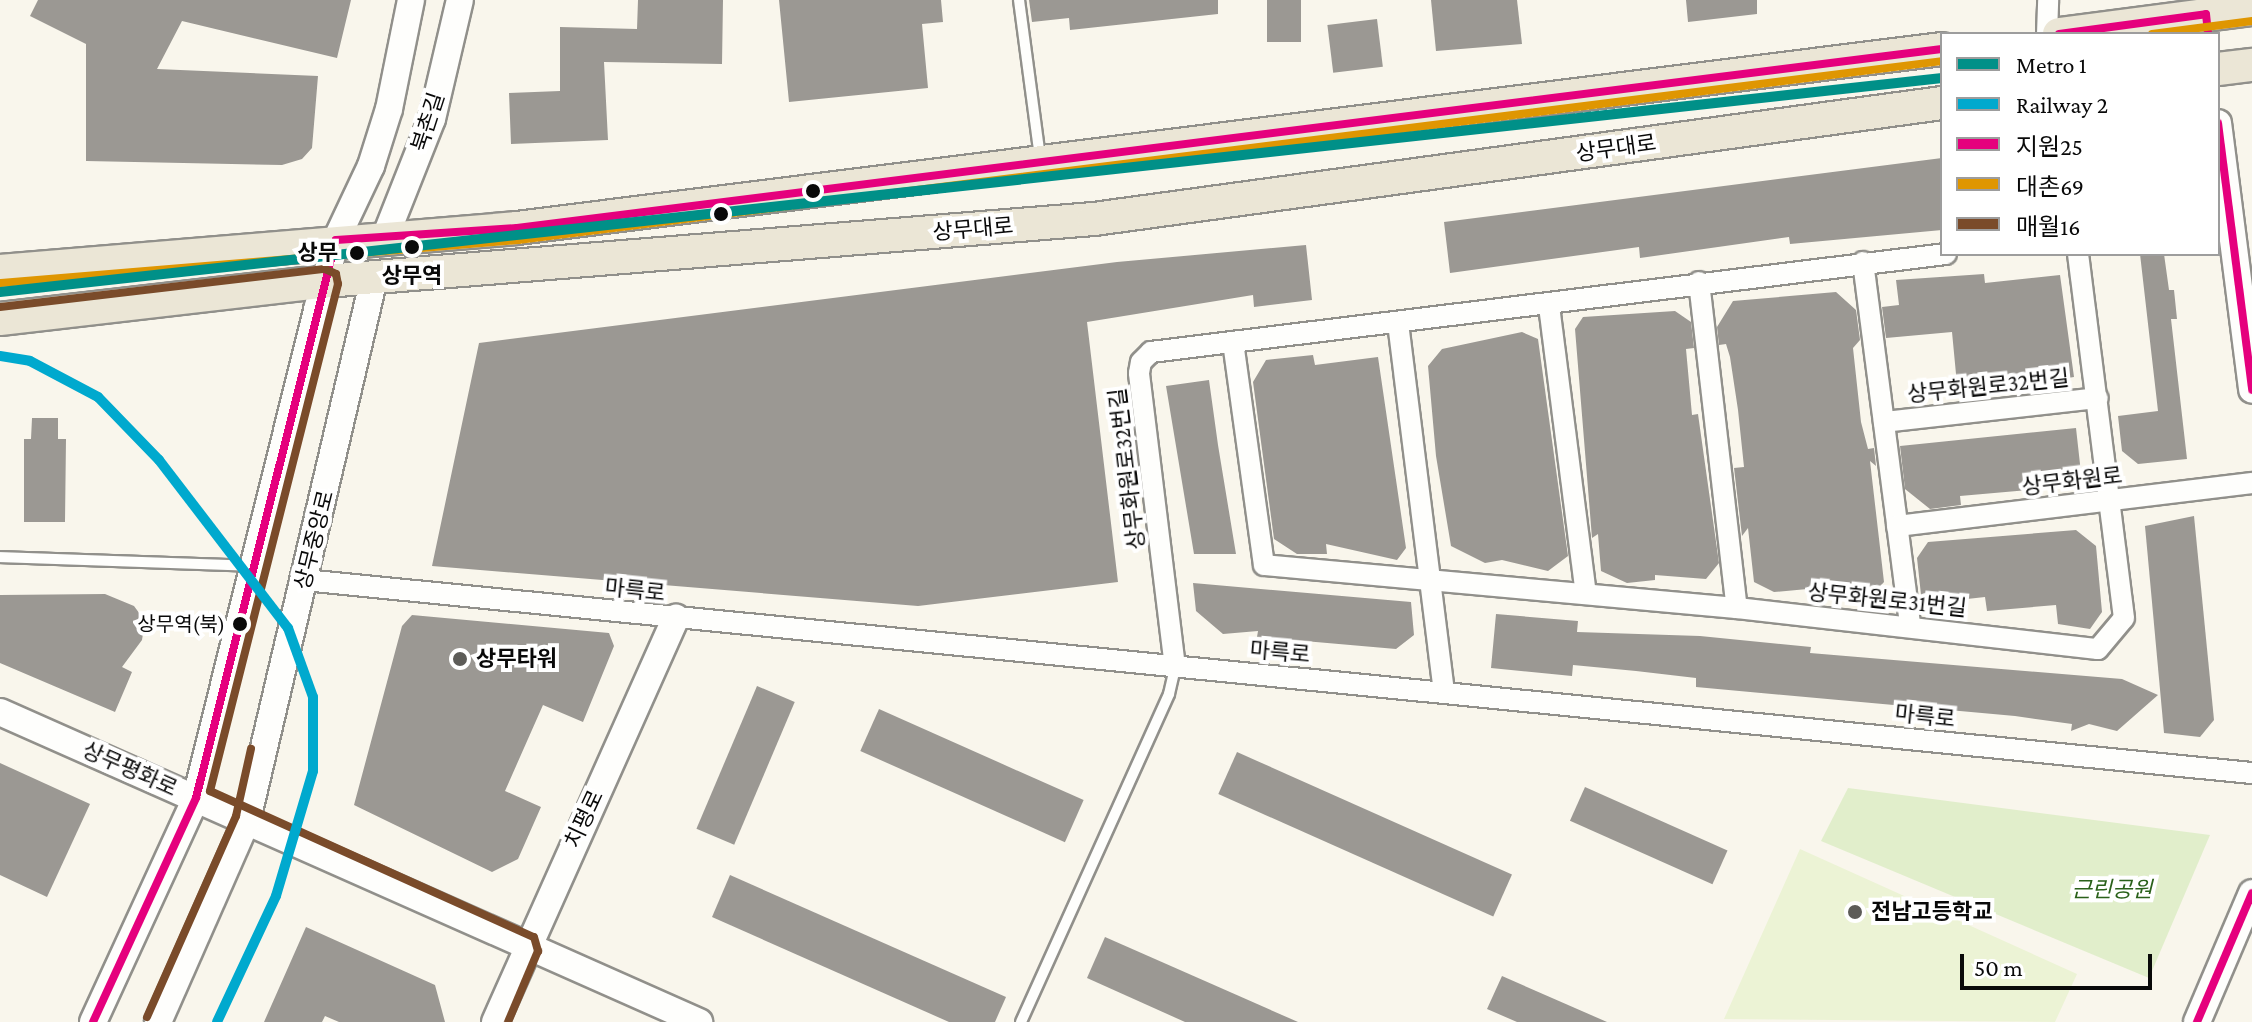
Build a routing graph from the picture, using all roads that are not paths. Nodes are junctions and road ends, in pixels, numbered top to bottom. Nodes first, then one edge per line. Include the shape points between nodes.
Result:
1 (411, 0) edge
2 (460, 0) edge
3 (1019, 0) edge
4 (2048, 0) edge
5 (2252, 9) edge
6 (2047, 32) edge
7 (2074, 32) edge
8 (1940, 49) edge
9 (2252, 65) edge
10 (2220, 69) edge
11 (1940, 103) edge
12 (2220, 139) edge
13 (1040, 160) junction
14 (336, 240) junction
15 (384, 240) junction
16 (1940, 255) edge
17 (2078, 256) edge
18 (1863, 262) junction
19 (0, 271) edge
20 (374, 278) junction
21 (326, 281) junction
22 (1699, 282) junction
23 (1549, 306) junction
24 (0, 319) edge
25 (1398, 323) junction
26 (1233, 342) junction
27 (2252, 390) edge
28 (2098, 398) junction
29 (1884, 422) junction
30 (2252, 483) edge
31 (2110, 501) junction
32 (1897, 526) junction
33 (0, 557) edge
34 (252, 566) junction
35 (1432, 578) junction
36 (304, 580) junction
37 (1586, 593) junction
38 (1737, 608) junction
39 (676, 618) junction
40 (1910, 626) junction
41 (1175, 667) junction
42 (1444, 691) junction
43 (0, 712) edge
44 (2252, 773) edge
45 (196, 798) junction
46 (247, 820) junction
47 (2252, 893) edge
48 (527, 947) junction
49 (93, 1022) edge
50 (158, 1022) edge
51 (495, 1022) edge
52 (699, 1022) edge
53 (1021, 1022) edge
54 (2197, 1022) edge

1 - 14 street, 북촌길 via 389,109 371,166
2 - 15 street, 북촌길 via 432,119
3 - 13 lane
4 - 6 street
5 - 7 main road
8 - 13 main road
9 - 10 main road
11 - 20 main road, 상무대로 via 1094,219
12 - 27 street
13 - 15 main road via 517,228
14 - 15 main road
14 - 19 main road
14 - 21 street
16 - 18 street, 상무화원로32번길
17 - 28 street, 상무화원로31번길
18 - 22 street, 상무화원로32번길
18 - 29 street, 상무화원로32번길
20 - 21 main road, 상무대로
20 - 36 street, 상무중앙로
21 - 24 main road, 상무대로
21 - 34 street
22 - 23 street, 상무화원로32번길
22 - 38 street
23 - 25 street, 상무화원로32번길
23 - 37 street
25 - 26 street, 상무화원로32번길
25 - 35 street
26 - 35 street, 상무화원로31번길 via 1264,565
26 - 41 street, 상무화원로32번길 via 1151,352 1141,362
28 - 29 street, 상무화원로32번길
28 - 31 street, 상무화원로31번길
29 - 32 street, 상무화원로32번길
30 - 31 street, 상무화원로
31 - 32 street, 상무화원로
31 - 40 street, 상무화원로31번길 via 2124,618 2098,649
32 - 40 street, 상무화원로32번길
33 - 34 lane
34 - 45 street
35 - 37 street, 상무화원로31번길
35 - 42 street
36 - 39 street, 마륵로
36 - 46 street, 상무중앙로
37 - 38 street, 상무화원로31번길
38 - 40 street, 상무화원로31번길
39 - 41 street, 마륵로
39 - 48 street, 치평로
41 - 42 street, 마륵로
41 - 53 lane via 1169,694
42 - 44 street, 마륵로
43 - 45 street, 상무평화로
45 - 46 street, 상무평화로
45 - 49 street
46 - 48 street, 상무평화로
46 - 50 street, 상무중앙로
47 - 54 street
48 - 51 street, 치평로
48 - 52 street, 상무평화로

